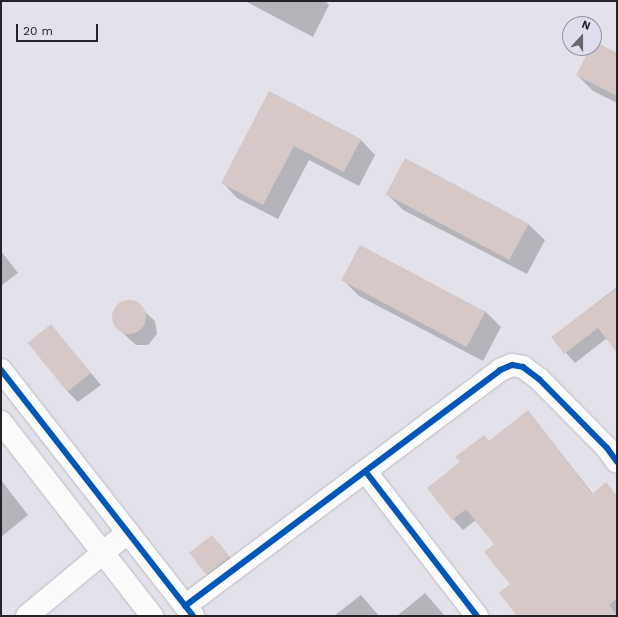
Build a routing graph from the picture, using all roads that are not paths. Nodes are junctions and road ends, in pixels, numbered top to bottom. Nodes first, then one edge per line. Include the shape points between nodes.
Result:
1 (1, 370) edge
2 (1, 422) edge
3 (614, 450) edge
4 (366, 472) junction
5 (128, 532) junction
6 (104, 553) junction
7 (189, 611) edge
8 (27, 616) edge
9 (152, 616) edge
10 (477, 616) edge

1 - 5 street
2 - 6 street
3 - 4 street via 539,379 523,367 512,366 500,370
4 - 7 street
4 - 10 street
5 - 6 street
5 - 7 street
6 - 8 street
6 - 9 street

